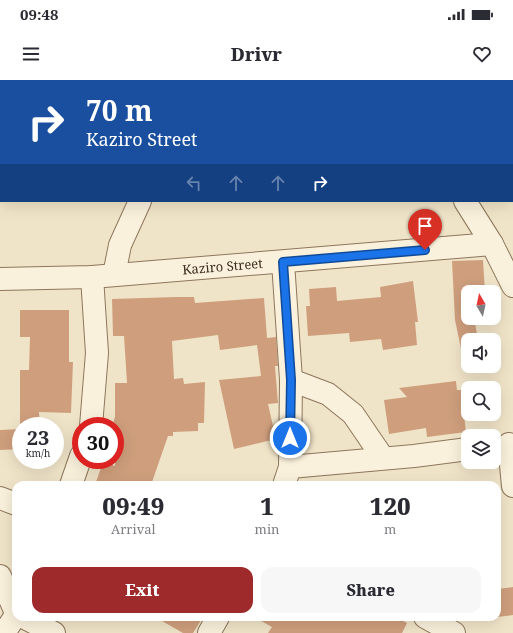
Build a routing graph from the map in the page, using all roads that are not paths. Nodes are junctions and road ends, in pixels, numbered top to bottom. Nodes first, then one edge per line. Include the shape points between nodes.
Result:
1 (140, 202) edge
2 (466, 202) edge
3 (492, 244) junction
4 (283, 262) junction
5 (114, 276) junction
6 (92, 277) junction
7 (0, 279) edge
8 (513, 286) edge
9 (291, 380) junction
10 (92, 417) edge
11 (505, 444) edge
12 (461, 450) edge
13 (383, 458) junction
14 (77, 469) edge
15 (287, 476) edge
16 (72, 481) edge
17 (513, 486) edge
18 (0, 498) edge
19 (12, 502) edge
20 (0, 576) edge
21 (12, 604) edge
22 (0, 613) edge
23 (12, 614) edge
24 (12, 620) edge
25 (31, 621) edge
26 (216, 621) edge
27 (432, 621) edge
28 (4, 633) edge
29 (54, 633) edge
30 (209, 633) edge
31 (454, 633) edge

1 - 5 street via 120,245
2 - 3 street
3 - 4 street, Kaziro Street
3 - 8 street
4 - 5 street, Kaziro Street
4 - 9 street
5 - 6 street, Kaziro Street
6 - 7 street, Kaziro Street
6 - 10 street via 97,353
9 - 13 street via 328,394 353,414
9 - 15 street
11 - 17 street
12 - 13 street
13 - 15 street
14 - 16 street
18 - 19 street
20 - 21 street
22 - 23 street
24 - 28 street
25 - 29 street
26 - 30 street
27 - 31 street

